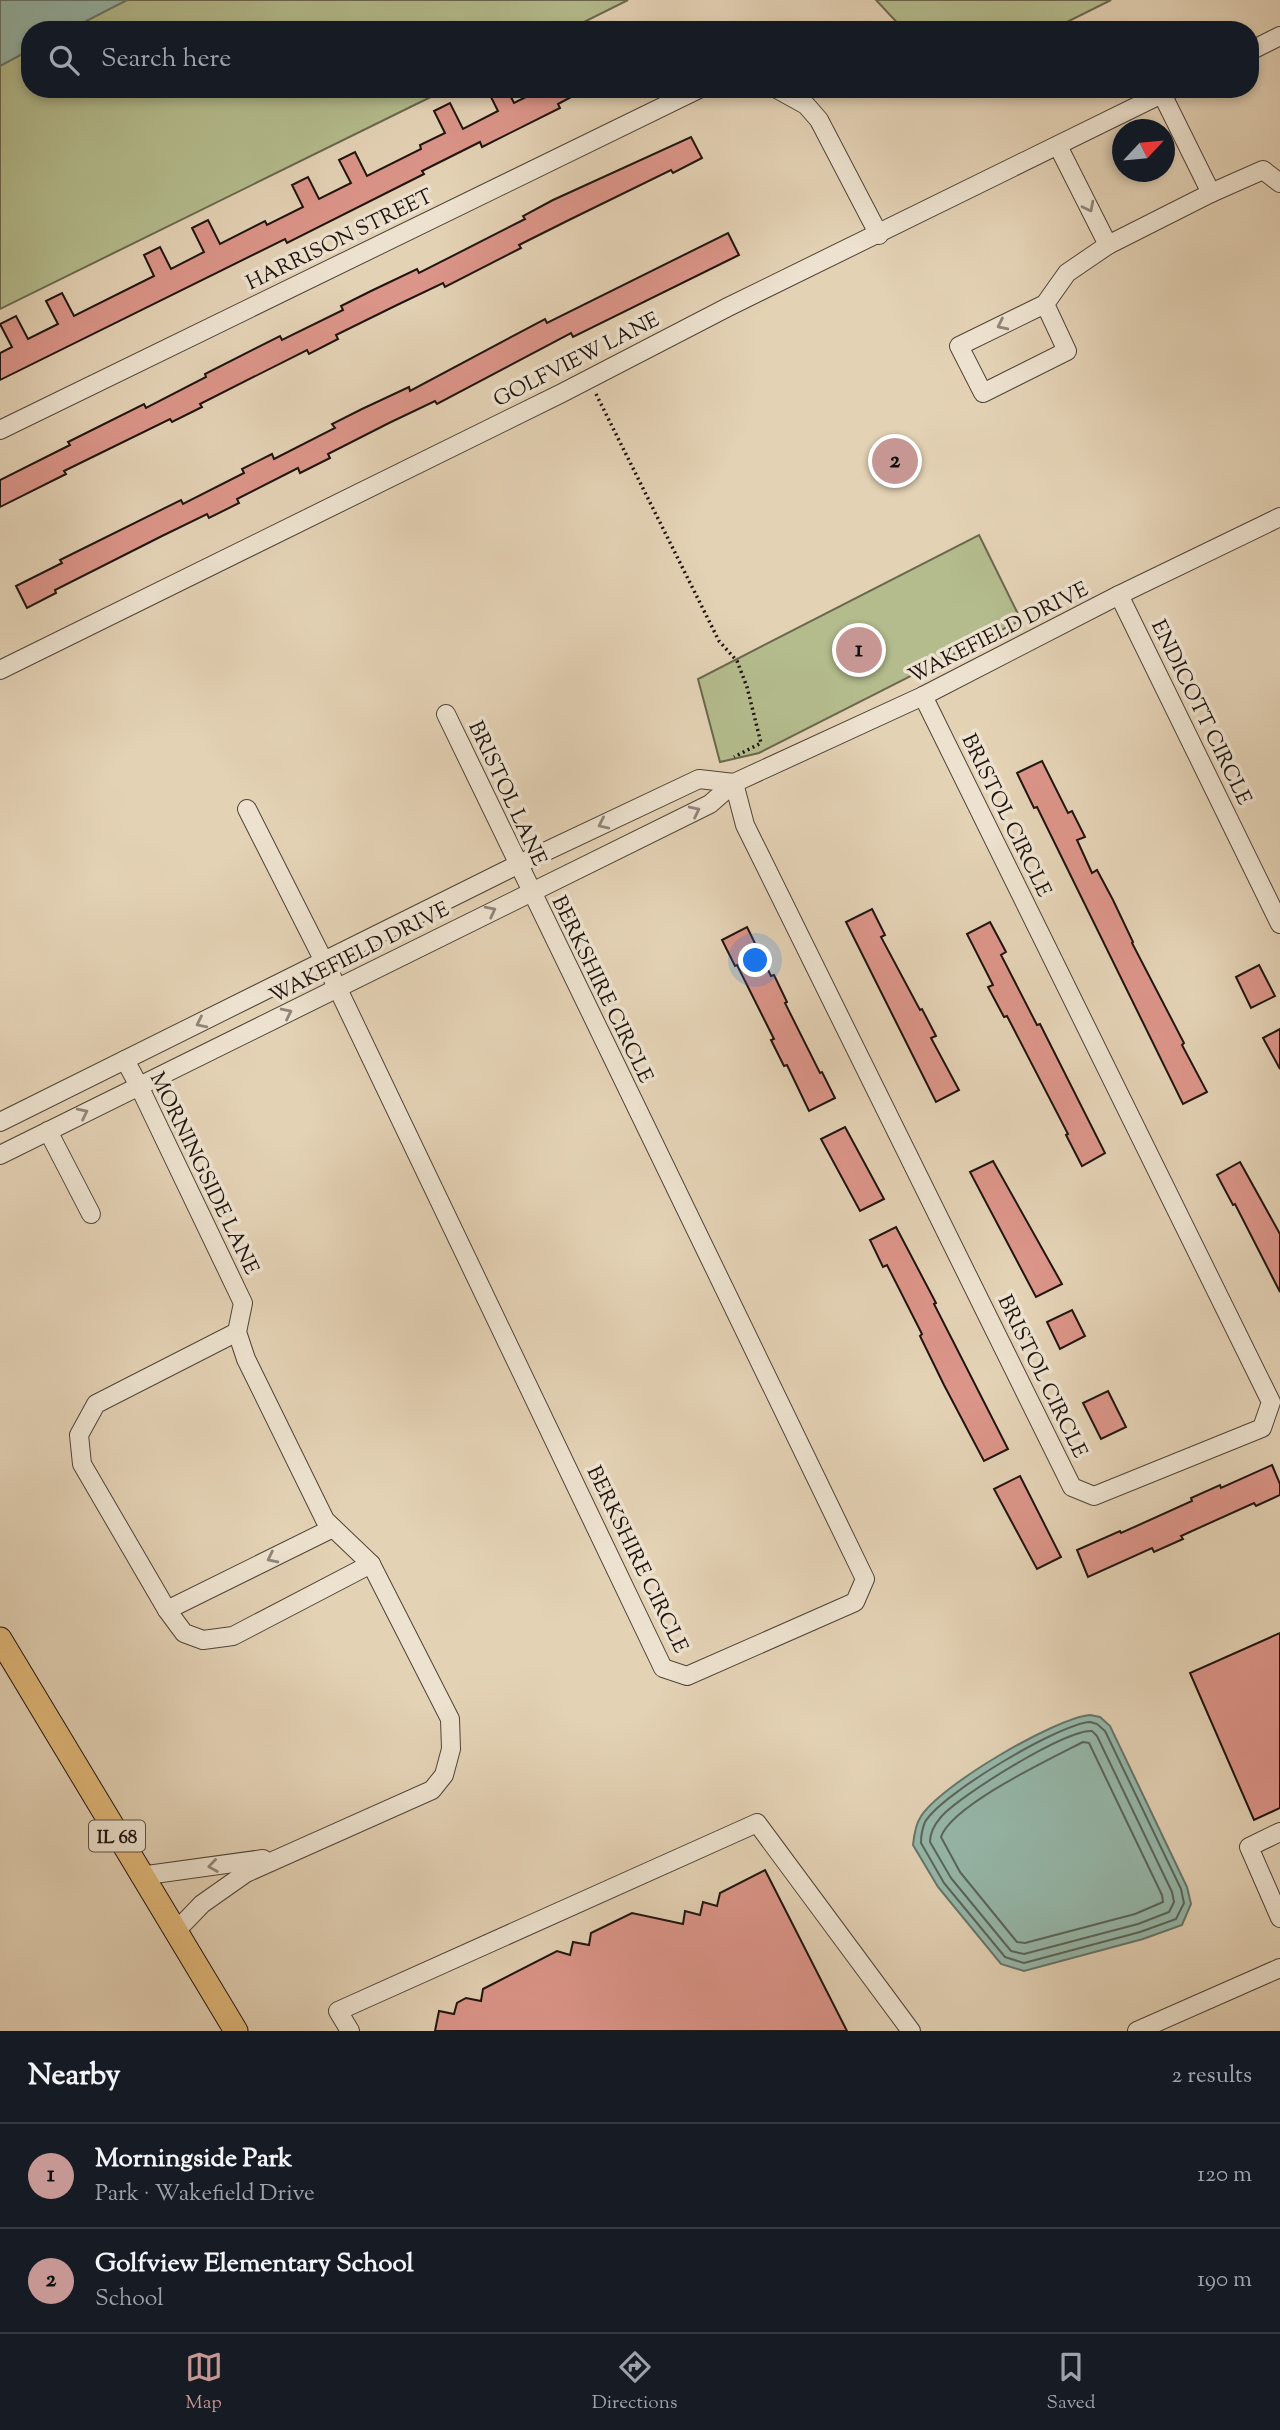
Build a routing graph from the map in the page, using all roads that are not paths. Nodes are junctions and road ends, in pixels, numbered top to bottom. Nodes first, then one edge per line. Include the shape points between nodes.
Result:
1 (1280, 36) edge
2 (1259, 46) edge
3 (680, 98) edge
4 (793, 98) edge
5 (1155, 98) edge
6 (1170, 98) edge
7 (1058, 146) junction
8 (1280, 183) edge
9 (1211, 193) junction
10 (879, 235) junction
11 (1108, 245) junction
12 (1045, 304) junction
13 (0, 430) edge
14 (1280, 517) edge
15 (1119, 595) junction
16 (0, 670) edge
17 (923, 696) junction
18 (446, 714) dead end
19 (734, 783) junction
20 (247, 809) dead end
21 (517, 865) junction
22 (530, 891) junction
23 (1280, 924) edge
24 (324, 962) junction
25 (338, 989) junction
26 (125, 1060) junction
27 (139, 1086) junction
28 (0, 1122) edge
29 (48, 1131) junction
30 (0, 1154) edge
31 (90, 1214) dead end
32 (237, 1332) junction
33 (333, 1528) junction
34 (370, 1564) junction
35 (167, 1611) junction
36 (0, 1639) edge
37 (1280, 1832) edge
38 (280, 1857) junction
39 (140, 1875) junction
40 (1275, 1891) edge
41 (1280, 1918) edge
42 (176, 1931) junction
43 (1280, 1968) edge
44 (236, 2031) edge
45 (350, 2031) edge
46 (911, 2031) edge
47 (1137, 2031) edge

1 - 2 street
3 - 13 street, HARRISON STREET
4 - 10 street via 819,120
5 - 7 street, GOLFVIEW LANE
6 - 9 street
7 - 10 street, GOLFVIEW LANE
7 -> 11 street
8 - 9 street via 1263,170
9 - 11 street
10 - 16 street, GOLFVIEW LANE
11 - 12 street via 1067,272
12 -> 12 street via 959,346 983,393 1066,351
14 - 15 street, WAKEFIELD DRIVE
15 - 17 street, WAKEFIELD DRIVE
15 - 23 street, ENDICOTT CIRCLE
17 - 19 street, WAKEFIELD DRIVE
17 - 19 street, BRISTOL CIRCLE via 1271,1402 1262,1428 1094,1496 1072,1487 745,825
18 - 21 street, BRISTOL LANE
19 -> 21 street, WAKEFIELD DRIVE via 698,779
22 -> 19 street, WAKEFIELD DRIVE via 710,804
20 - 24 street, BERKSHIRE CIRCLE
21 - 22 street, BRISTOL LANE
21 - 24 street, WAKEFIELD DRIVE
25 -> 22 street, WAKEFIELD DRIVE
22 - 25 street, BERKSHIRE CIRCLE via 864,1578 855,1602 687,1676 663,1668
24 - 25 street, BERKSHIRE CIRCLE
24 -> 26 street, WAKEFIELD DRIVE
27 -> 25 street, WAKEFIELD DRIVE
26 - 27 street, MORNINGSIDE LANE
26 - 28 street, WAKEFIELD DRIVE
29 -> 27 street, WAKEFIELD DRIVE
27 - 32 street, MORNINGSIDE LANE via 243,1303
29 - 30 street, WAKEFIELD DRIVE
29 - 31 street
32 - 33 street, MORNINGSIDE LANE via 246,1359
32 - 35 street via 96,1404 79,1435 82,1464
33 - 34 street, MORNINGSIDE LANE
33 -> 35 street
34 - 35 street via 233,1636 203,1640 184,1633
34 - 38 street, MORNINGSIDE LANE via 450,1718 451,1749 444,1775 432,1790
36 - 39 main road, IL 68
37 - 40 street via 1249,1847
38 -> 39 street, MORNINGSIDE LANE
38 - 42 street, MORNINGSIDE LANE via 246,1873 202,1904
39 - 42 main road, IL 68
40 - 41 street
42 - 44 main road, IL 68
43 - 47 street
45 - 46 street via 338,2011 757,1823

